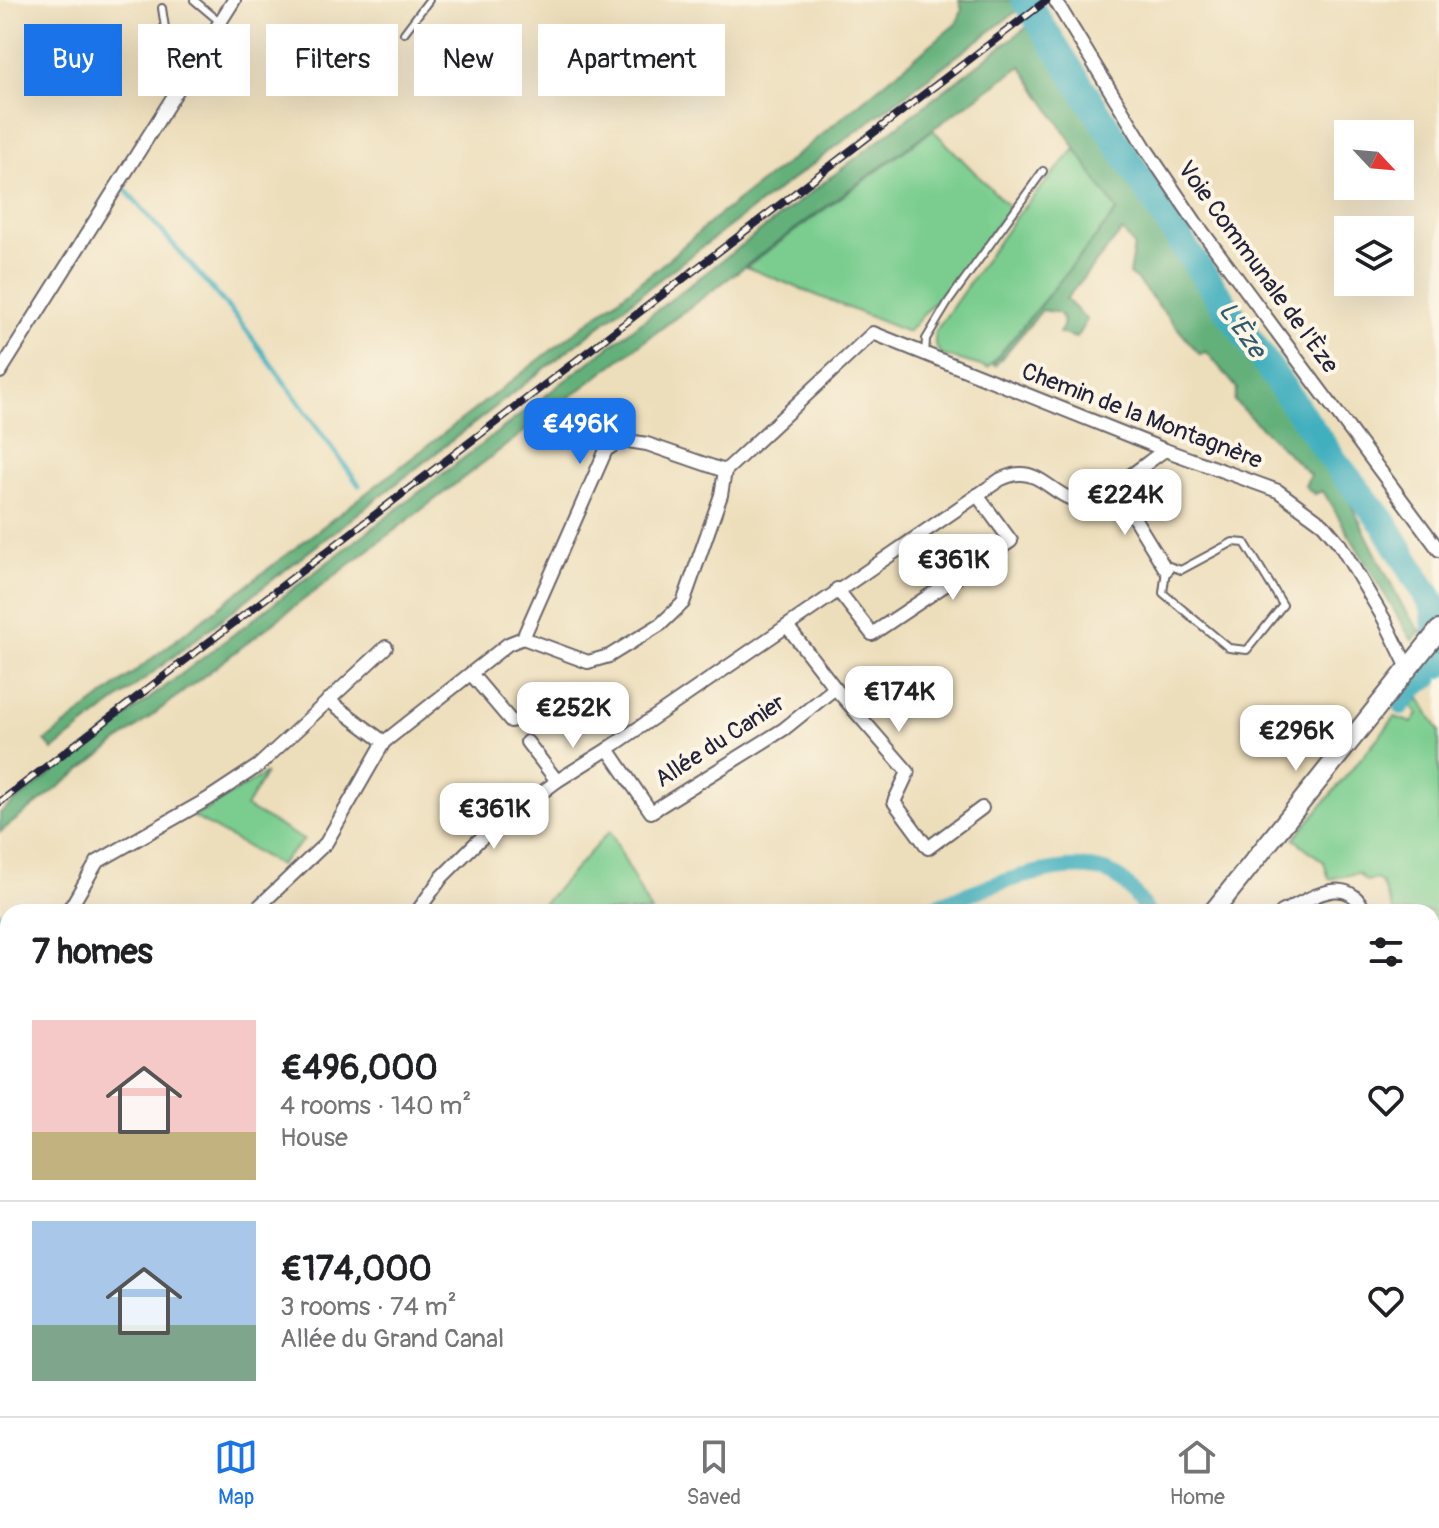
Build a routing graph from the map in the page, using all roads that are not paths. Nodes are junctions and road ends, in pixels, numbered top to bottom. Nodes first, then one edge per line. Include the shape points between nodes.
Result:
1 (194, 0) edge
2 (234, 0) edge
3 (429, 0) edge
4 (1055, 0) edge
5 (162, 8) dead end
6 (220, 22) joint
7 (164, 24) edge
8 (404, 33) dead end
9 (173, 96) edge
10 (1043, 171) dead end
11 (925, 355) junction
12 (0, 372) edge
13 (1165, 450) junction
14 (725, 471) junction
15 (1114, 485) junction
16 (977, 495) junction
17 (1439, 550) edge
18 (1165, 567) junction
19 (837, 589) junction
20 (787, 626) junction
21 (1439, 630) edge
22 (523, 638) junction
23 (386, 647) dead end
24 (1411, 664) junction
25 (472, 675) junction
26 (835, 688) junction
27 (328, 700) junction
28 (511, 721) dead end
29 (384, 742) junction
30 (527, 742) dead end
31 (608, 749) junction
32 (557, 781) junction
33 (982, 808) dead end
34 (71, 904) edge
35 (261, 904) edge
36 (423, 904) edge
37 (1219, 904) edge
38 (1301, 904) edge
39 (1360, 904) edge

1 - 6 lane
2 - 6 street
3 - 8 lane
4 - 17 street, Voie Communale de l'Èze via 1196,223
5 - 7 lane
9 - 12 street
10 - 11 lane via 949,301 926,339
11 - 13 street, Chemin de la Montagnère
11 - 14 street, Chemin de la Montagnère via 873,333
13 - 15 street
13 - 24 street, Chemin de la Montagnère via 1278,491 1323,524
14 - 22 street via 683,603 661,624 609,656 588,662
14 - 22 street via 647,444 622,440 606,450
15 - 16 street via 1092,499 1077,500 1034,476 1018,474
15 - 18 street
16 - 19 street
16 - 19 street via 1011,541 872,634
18 - 18 lane via 1163,593 1229,648 1247,650 1283,605 1245,543 1233,542 1181,570
19 - 20 street
20 - 26 street
20 - 31 street
21 - 24 main road
22 - 25 street
23 - 27 street
24 - 37 main road
25 - 28 street
25 - 29 street
26 - 31 street, Allée du Canier via 784,729 651,812
26 - 33 street via 908,772 894,802 928,848
27 - 29 street
27 - 34 street via 258,766 97,862
29 - 35 street via 326,843
30 - 32 street
31 - 32 street
32 - 36 street via 478,841
38 - 39 street via 1337,889 1348,890

